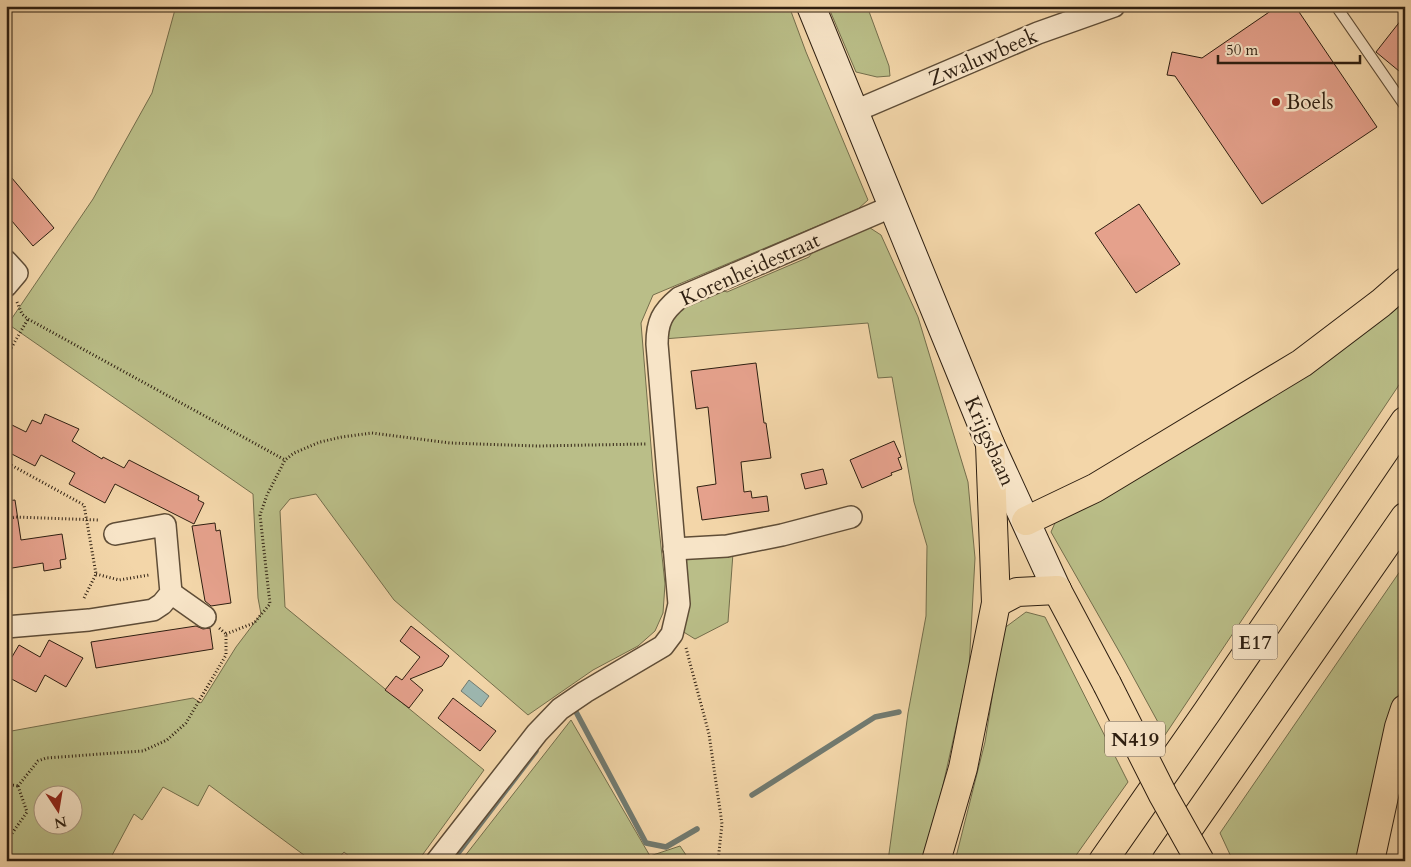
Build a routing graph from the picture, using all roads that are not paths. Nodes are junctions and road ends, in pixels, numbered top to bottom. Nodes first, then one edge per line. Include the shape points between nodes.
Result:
1 (811, 6) edge
2 (1114, 6) edge
3 (1336, 6) edge
4 (1405, 106) edge
5 (853, 112) junction
6 (893, 206) junction
7 (6, 260) edge
8 (1405, 282) edge
9 (6, 286) edge
10 (1405, 421) edge
11 (990, 444) junction
12 (851, 517) dead end
13 (1405, 518) edge
14 (1026, 521) junction
15 (115, 534) dead end
16 (674, 549) junction
17 (1056, 590) junction
18 (171, 593) junction
19 (996, 603) junction
20 (205, 617) dead end
21 (6, 627) edge
22 (1405, 709) edge
23 (437, 861) edge
24 (936, 861) edge
25 (1103, 861) edge
26 (1166, 861) edge
27 (1200, 861) edge
28 (1370, 861) edge

1 - 5 main road, Krijgsbaan / N419
2 - 5 street, Zwaluwbeek via 1038,33
3 - 4 lane
5 - 6 main road, Krijgsbaan / N419
6 - 11 main road, Krijgsbaan / N419
6 - 16 street, Korenheidestraat via 679,298 664,311 657,332
7 - 9 street via 17,272
8 - 14 main road via 1302,363 1095,488
10 - 25 main road, E17
11 - 14 main road, Krijgsbaan / N419
11 - 19 main road
12 - 16 street via 727,546
13 - 26 main road, E17
14 - 17 main road, Krijgsbaan / N419
15 - 18 street via 165,524
16 - 23 street, Korenheidestraat via 679,604 672,634 662,646 560,709 537,732
17 - 19 main road via 1017,592
17 - 27 main road, Krijgsbaan / N419, bridge
18 - 20 street
18 - 21 street via 153,610 89,620
19 - 24 main road via 963,768
22 - 28 main road

